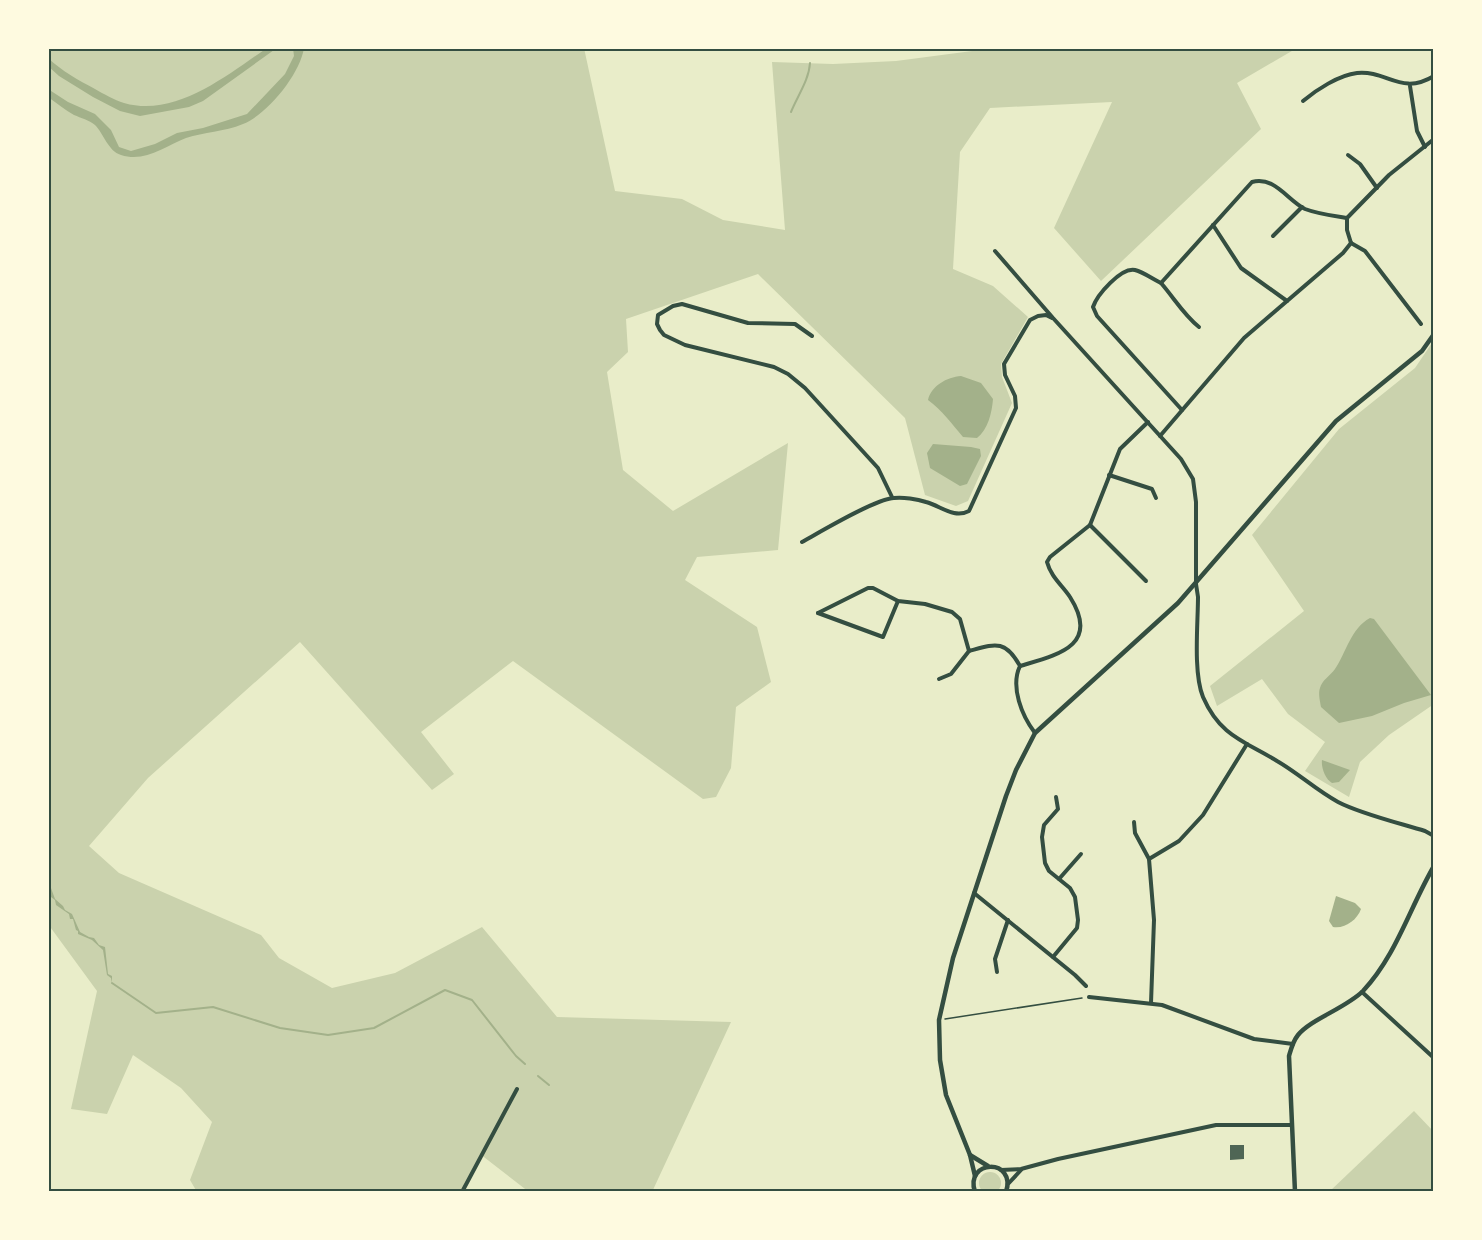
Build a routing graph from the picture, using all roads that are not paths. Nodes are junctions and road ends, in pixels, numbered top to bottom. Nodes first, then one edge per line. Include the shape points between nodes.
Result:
1 (1434, 76) edge
2 (1410, 86) junction
3 (1303, 101) dead end
4 (1434, 139) edge
5 (1425, 147) junction
6 (1348, 155) dead end
7 (1377, 188) junction
8 (1302, 207) junction
9 (1347, 218) junction
10 (1213, 225) junction
11 (1273, 236) dead end
12 (1351, 243) junction
13 (995, 251) dead end
14 (1161, 283) junction
15 (1287, 301) junction
16 (1053, 318) junction
17 (1420, 324) dead end
18 (1199, 327) dead end
19 (1434, 334) edge
20 (812, 336) dead end
21 (1182, 410) junction
22 (1148, 422) junction
23 (1160, 436) junction
24 (1109, 475) junction
25 (892, 497) junction
26 (1156, 498) dead end
27 (1090, 525) junction
28 (802, 542) dead end
29 (1146, 581) dead end
30 (1196, 584) junction
31 (898, 601) junction
32 (969, 651) junction
33 (1020, 666) junction
34 (939, 679) dead end
35 (1035, 734) junction
36 (1248, 744) junction
37 (1056, 797) dead end
38 (1134, 822) dead end
39 (1434, 836) edge
40 (1081, 854) dead end
41 (1149, 859) junction
42 (1434, 866) edge
43 (1059, 879) junction
44 (973, 893) junction
45 (1008, 920) junction
46 (1053, 957) junction
47 (997, 972) dead end
48 (1086, 986) dead end
49 (1362, 992) junction
50 (1089, 997) road end
51 (1150, 1003) junction
52 (1293, 1044) junction
53 (1434, 1058) edge
54 (517, 1089) dead end
55 (1292, 1125) junction
56 (970, 1155) junction
57 (989, 1167) junction
58 (1021, 1169) junction
59 (1001, 1170) junction
60 (975, 1176) junction
61 (1008, 1189) edge
62 (462, 1192) edge
63 (975, 1192) edge
64 (1295, 1192) edge

1 - 2 street
2 - 3 street via 1355,73 1318,88
2 - 5 street
4 - 5 street
5 - 7 street
6 - 7 street via 1360,164
7 - 9 street
8 - 9 street
8 - 10 street via 1261,180 1252,182
8 - 11 street
9 - 12 street
10 - 14 street
10 - 15 street via 1241,268
12 - 15 street
12 - 17 street via 1365,251
13 - 16 street
14 - 18 street via 1187,318
14 - 21 street via 1136,270 1122,272 1093,307
15 - 21 street via 1244,338
16 - 22 street
16 - 25 street via 1046,315 1030,320 1004,363 1016,408 969,512 955,514 925,501
19 - 30 street via 1422,351 1336,421
20 - 25 street via 795,324 747,323 682,304 658,315 657,324 664,335 685,345 789,374 878,468
21 - 23 street
22 - 23 street
22 - 24 street via 1119,449
23 - 30 street via 1193,479
24 - 26 street via 1152,489
24 - 27 street
25 - 28 street
27 - 29 street
27 - 33 street via 1047,562 1077,611 1079,635 1075,643 1058,655
30 - 35 street
30 - 36 street via 1203,696 1218,722 1235,739
31 - 31 street via 883,638 818,613 868,588
31 - 32 street via 952,612 960,619
32 - 33 street via 995,644 1015,657
32 - 34 street via 951,674
33 - 35 street via 1015,677 1025,720
35 - 44 street via 1012,778
36 - 39 street via 1341,803
36 - 41 street via 1203,815 1179,841
37 - 43 street via 1058,809 1044,825 1042,837 1045,863
38 - 41 street
40 - 43 street
41 - 51 street via 1154,920
42 - 49 street via 1387,960
43 - 46 street via 1075,897 1078,920 1077,928
44 - 45 street
44 - 56 street via 939,1020 946,1095
45 - 46 street
45 - 47 street via 995,959
46 - 48 street
49 - 52 street via 1307,1027
49 - 53 street
50 - 51 street
51 - 52 street via 1254,1039
52 - 55 street via 1289,1056
54 - 62 street
55 - 58 street via 1205,1127
55 - 64 street
56 - 57 street
56 - 60 street
57 - 59 street
57 - 60 street
58 - 59 street
58 - 61 street
59 - 61 street
60 - 63 street

